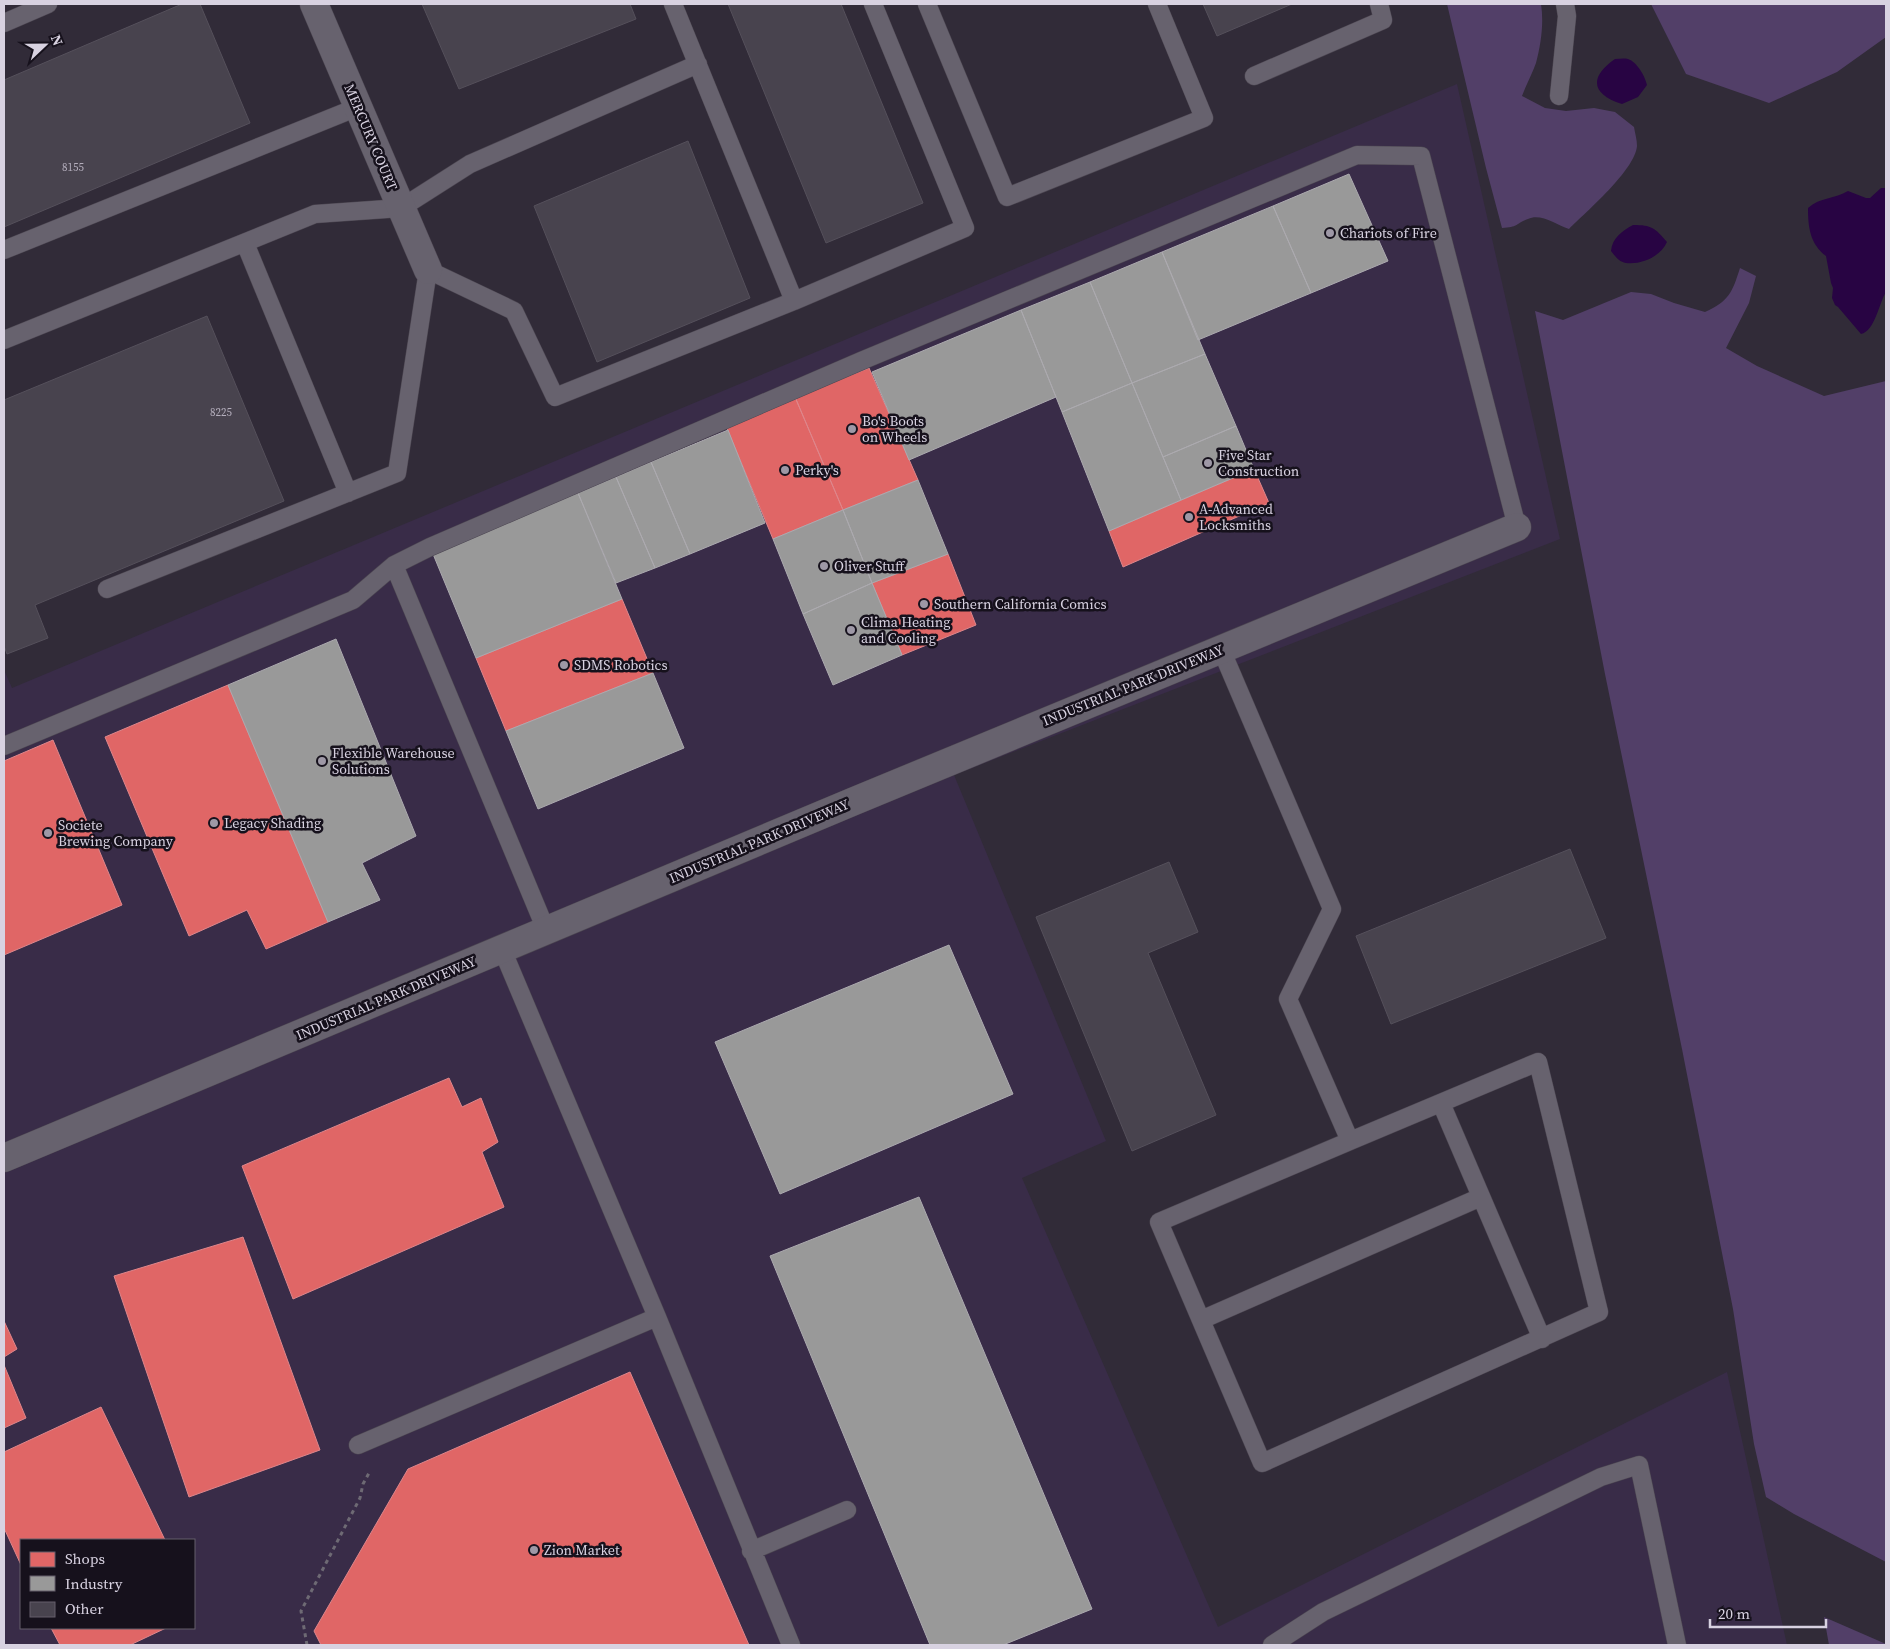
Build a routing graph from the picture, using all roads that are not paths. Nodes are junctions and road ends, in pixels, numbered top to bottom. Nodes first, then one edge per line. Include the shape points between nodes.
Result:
1 (48, 4) edge
2 (314, 4) edge
3 (673, 4) edge
4 (873, 4) edge
5 (927, 4) edge
6 (1157, 4) edge
7 (1379, 4) edge
8 (1565, 4) edge
9 (4, 23) edge
10 (698, 64) junction
11 (1254, 76) dead end
12 (1559, 96) dead end
13 (358, 107) junction
14 (401, 208) junction
15 (245, 243) junction
16 (4, 250) edge
17 (428, 270) junction
18 (794, 301) junction
19 (4, 340) edge
20 (348, 492) junction
21 (1517, 527) joint
22 (394, 565) junction
23 (107, 589) dead end
24 (1221, 649) junction
25 (4, 746) edge
26 (546, 930) junction
27 (502, 949) junction
28 (1441, 1103) junction
29 (1350, 1141) junction
30 (4, 1158) edge
31 (1481, 1197) junction
32 (657, 1317) junction
33 (1201, 1320) junction
34 (1542, 1339) junction
35 (358, 1445) dead end
36 (847, 1510) dead end
37 (751, 1551) junction
38 (790, 1645) edge
39 (1272, 1645) edge
40 (1677, 1645) edge

1 - 9 lane
2 - 13 street, MERCURY COURT
3 - 10 lane
4 - 18 lane via 965,228
5 - 6 lane via 1007,197 1204,118
7 - 11 lane via 1383,20
8 - 12 lane via 1567,16
10 - 14 lane via 470,164
10 - 18 lane
13 - 14 street, MERCURY COURT
13 - 16 lane
14 - 15 lane via 316,214
14 - 17 street, MERCURY COURT
15 - 19 lane
15 - 20 lane
17 - 18 lane via 514,311 555,397
17 - 20 lane via 397,473
20 - 23 lane
21 - 22 lane via 1421,156 1357,155 861,361 430,546
21 - 24 street, INDUSTRIAL PARK DRIVEWAY
22 - 25 lane via 353,600
22 - 26 lane
24 - 26 street, INDUSTRIAL PARK DRIVEWAY
24 - 29 lane via 1332,909 1288,999
26 - 27 street, INDUSTRIAL PARK DRIVEWAY
27 - 30 street, INDUSTRIAL PARK DRIVEWAY
27 - 32 lane
28 - 29 lane
28 - 31 lane
28 - 34 lane via 1538,1062 1599,1312
29 - 33 lane via 1159,1222
31 - 33 lane
31 - 34 lane
32 - 35 lane
32 - 37 lane
33 - 34 lane via 1262,1463
36 - 37 lane
37 - 38 lane
39 - 40 lane via 1323,1612 1601,1477 1639,1465

